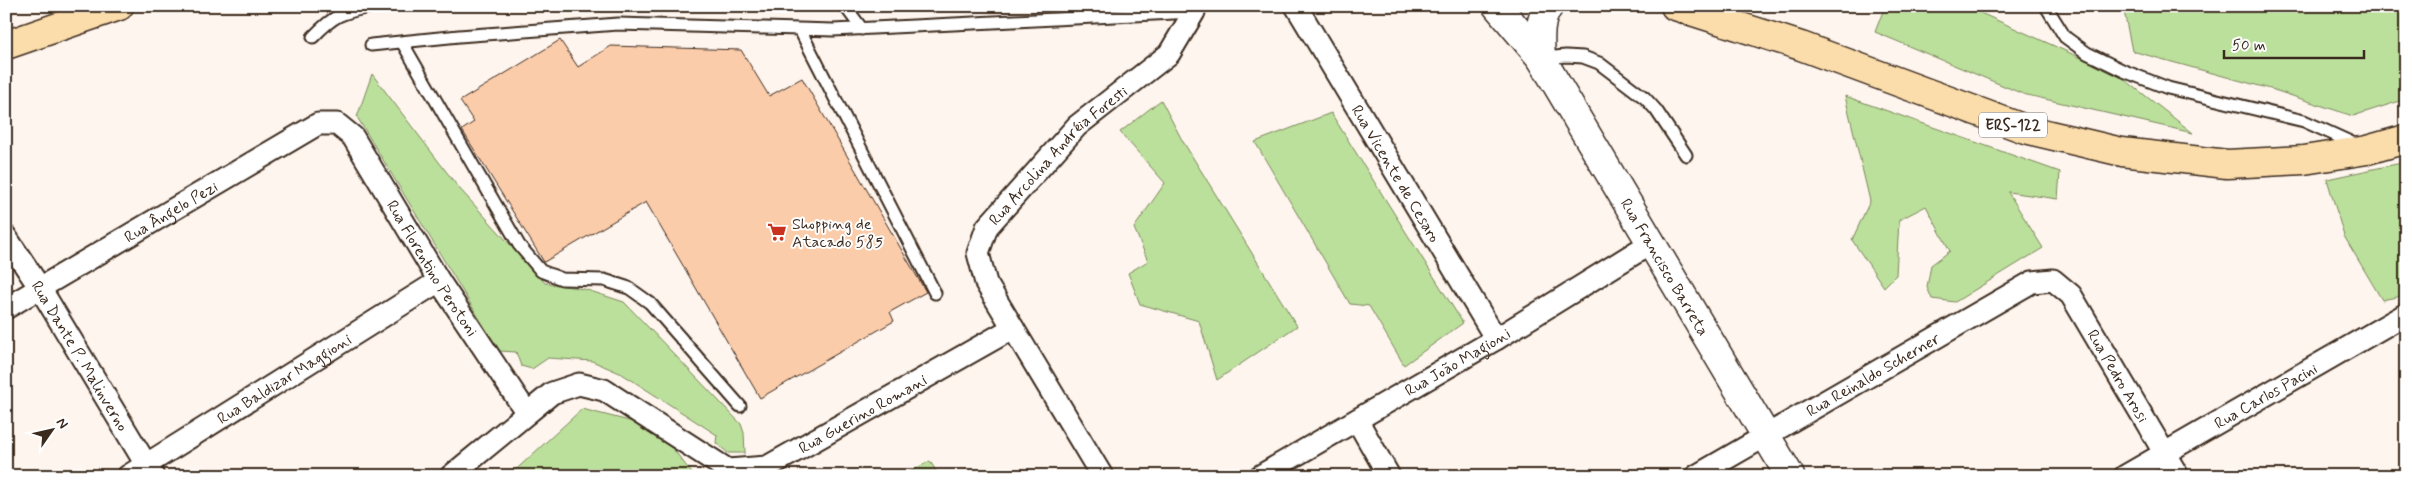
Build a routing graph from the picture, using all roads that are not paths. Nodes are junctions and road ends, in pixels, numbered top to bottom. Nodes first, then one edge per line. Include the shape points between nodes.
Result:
1 (72, 6) edge
2 (119, 6) edge
3 (374, 6) edge
4 (845, 6) edge
5 (1296, 6) edge
6 (1497, 6) edge
7 (1549, 6) edge
8 (1675, 6) edge
9 (2048, 8) dead end
10 (1194, 9) edge
11 (862, 29) junction
12 (6, 30) edge
13 (800, 30) junction
14 (314, 37) dead end
15 (402, 42) junction
16 (6, 45) edge
17 (371, 45) dead end
18 (1541, 58) junction
19 (337, 124) joint
20 (2406, 139) edge
21 (2367, 150) junction
22 (1686, 155) dead end
23 (6, 237) edge
24 (1650, 243) junction
25 (2053, 280) joint
26 (439, 281) junction
27 (40, 288) junction
28 (935, 293) dead end
29 (6, 308) edge
30 (2406, 314) edge
31 (1013, 328) junction
32 (1496, 339) junction
33 (740, 406) dead end
34 (527, 413) junction
35 (1357, 420) junction
36 (1765, 434) junction
37 (2164, 452) junction
38 (150, 470) edge
39 (128, 476) edge
40 (451, 476) edge
41 (1102, 476) edge
42 (1260, 476) edge
43 (1389, 476) edge
44 (1696, 476) edge
45 (1790, 476) edge
46 (2124, 476) edge
47 (2178, 476) edge

1 - 12 highway
2 - 16 highway
3 - 14 lane via 340,14
4 - 11 lane
5 - 32 street, Rua Vicente de Cesaro
6 - 18 street, Rua Francisco Barreta
7 - 18 street, Rua Francisco Barreta via 1540,35
8 - 21 highway, ERS-122 via 1801,46 2025,129 2122,152 2227,164 2304,160
9 - 21 lane via 2065,37 2087,53 2116,67 2168,88 2304,121
10 - 11 lane
10 - 31 street, Rua Arcolina Andréia Foresti via 1169,54 1077,126 987,227 978,253 986,283
11 - 13 lane
13 - 15 lane via 618,24
13 - 28 lane
15 - 17 lane
15 - 33 lane via 519,245 541,271 562,279 604,280 629,288 650,303
18 - 22 lane via 1583,57 1599,63 1645,98
18 - 24 street, Rua Francisco Barreta
19 - 26 street, Rua Florentino Perotoni via 353,137
19 - 27 street, Rua Ângelo Pezi via 318,124
20 - 21 highway, ERS-122
23 - 27 street, Rua Dante P. Malinverno
24 - 32 street, Rua João Magioni
24 - 36 street, Rua Francisco Barreta
25 - 36 street, Rua Reinaldo Scherner via 2032,282
25 - 37 street, Rua Pedro Arosi via 2071,295
26 - 34 street, Rua Florentino Perotoni
26 - 38 street, Rua Baldizar Maggioni
27 - 29 street, Rua Ângelo Pezi
27 - 38 street, Rua Dante P. Malinverno
30 - 37 street, Rua Carlos Pacini
31 - 34 street, Rua Guerino Romani via 767,467 728,470 604,390 579,384 552,393
31 - 41 street, Rua Arcolina Andréia Foresti
32 - 35 street, Rua João Magioni
34 - 40 street, Rua Guerino Romani
35 - 42 street, Rua João Magioni
35 - 43 street
36 - 44 street, Rua Reinaldo Scherner
36 - 45 street, Rua Francisco Barreta
37 - 46 street, Rua Carlos Pacini
37 - 47 street, Rua Pedro Arosi
38 - 39 street, Rua Baldizar Maggioni

